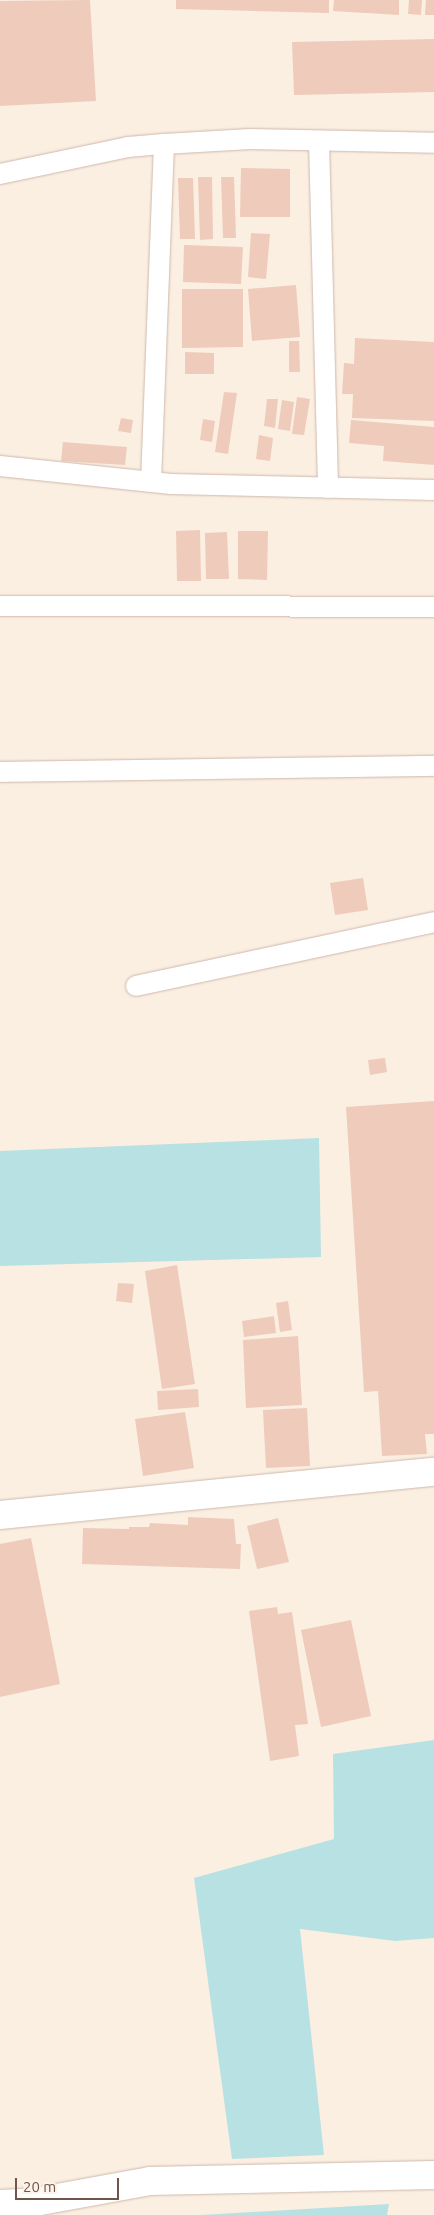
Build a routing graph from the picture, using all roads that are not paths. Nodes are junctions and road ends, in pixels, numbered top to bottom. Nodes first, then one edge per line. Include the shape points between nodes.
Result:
1 (319, 141) junction
2 (434, 143) edge
3 (164, 144) junction
4 (0, 174) edge
5 (0, 466) edge
6 (151, 482) junction
7 (328, 488) junction
8 (434, 490) edge
9 (0, 606) edge
10 (434, 607) edge
11 (434, 766) edge
12 (0, 772) edge
13 (434, 922) edge
14 (136, 986) dead end
15 (434, 1472) edge
16 (0, 1515) edge
17 (434, 2175) edge
18 (0, 2204) edge

1 - 2 lane
1 - 3 lane via 250,139
1 - 7 lane
3 - 4 lane via 128,147
3 - 6 lane
5 - 6 lane
6 - 7 lane
7 - 8 lane
9 - 10 lane
11 - 12 lane
13 - 14 lane
15 - 16 street
17 - 18 street via 150,2181 35,2202

